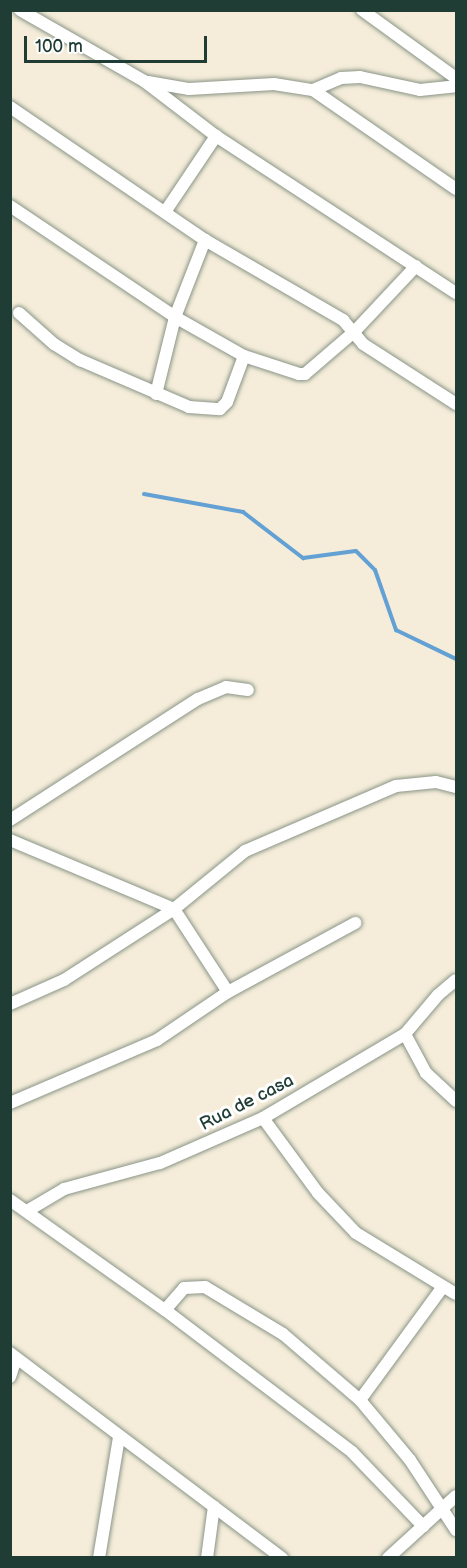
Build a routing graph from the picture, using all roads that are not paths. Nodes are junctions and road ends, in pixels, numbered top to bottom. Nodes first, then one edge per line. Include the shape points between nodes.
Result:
1 (20, 10) edge
2 (362, 10) edge
3 (456, 78) edge
4 (144, 81) junction
5 (456, 86) edge
6 (313, 90) junction
7 (10, 107) edge
8 (216, 136) junction
9 (456, 189) edge
10 (10, 206) edge
11 (165, 212) junction
12 (205, 240) junction
13 (416, 266) junction
14 (456, 293) edge
15 (19, 313) dead end
16 (175, 317) junction
17 (355, 332) junction
18 (244, 356) junction
19 (156, 394) junction
20 (456, 404) edge
21 (248, 690) dead end
22 (456, 787) edge
23 (10, 820) edge
24 (10, 840) edge
25 (174, 909) junction
26 (355, 923) dead end
27 (456, 980) edge
28 (228, 993) junction
29 (10, 1004) edge
30 (405, 1034) junction
31 (456, 1101) edge
32 (10, 1103) edge
33 (263, 1118) junction
34 (10, 1200) edge
35 (27, 1211) junction
36 (441, 1288) junction
37 (456, 1294) edge
38 (165, 1310) junction
39 (13, 1356) edge
40 (10, 1377) edge
41 (360, 1400) junction
42 (118, 1437) junction
43 (456, 1496) edge
44 (214, 1506) junction
45 (442, 1509) junction
46 (423, 1526) junction
47 (456, 1530) edge
48 (99, 1557) edge
49 (207, 1557) edge
50 (282, 1557) edge
51 (388, 1557) edge

1 - 4 street
2 - 3 street
4 - 6 street via 189,89 274,84
4 - 8 street
5 - 6 street via 420,90 360,77 341,78
6 - 9 street
7 - 11 street
8 - 11 street
8 - 13 street
10 - 16 street
11 - 12 street
12 - 16 street
12 - 17 street via 343,320
13 - 14 street
13 - 17 street
15 - 19 street via 54,344 80,360
16 - 18 street
16 - 19 street
17 - 18 street via 305,374
17 - 20 street via 363,344
18 - 19 street via 227,402 220,409 189,407
21 - 23 street via 226,687 198,699
22 - 25 street via 418,783 376,793 245,851
24 - 25 street
25 - 28 street
25 - 29 street via 64,980
26 - 28 street
27 - 30 street, Rua de casa
28 - 32 street via 157,1040
30 - 31 street via 426,1073
30 - 33 street, Rua de casa
33 - 35 street, Rua de casa via 160,1162 64,1189
33 - 36 street via 341,1219
34 - 35 street
35 - 38 street
36 - 37 street
36 - 41 street
38 - 41 street via 184,1288 205,1287 283,1334
38 - 46 street via 352,1452
39 - 40 street
39 - 42 street
41 - 45 street via 410,1460
42 - 44 street
42 - 48 street
43 - 45 street
44 - 49 street
44 - 50 street
45 - 46 street
45 - 47 street
46 - 51 street

